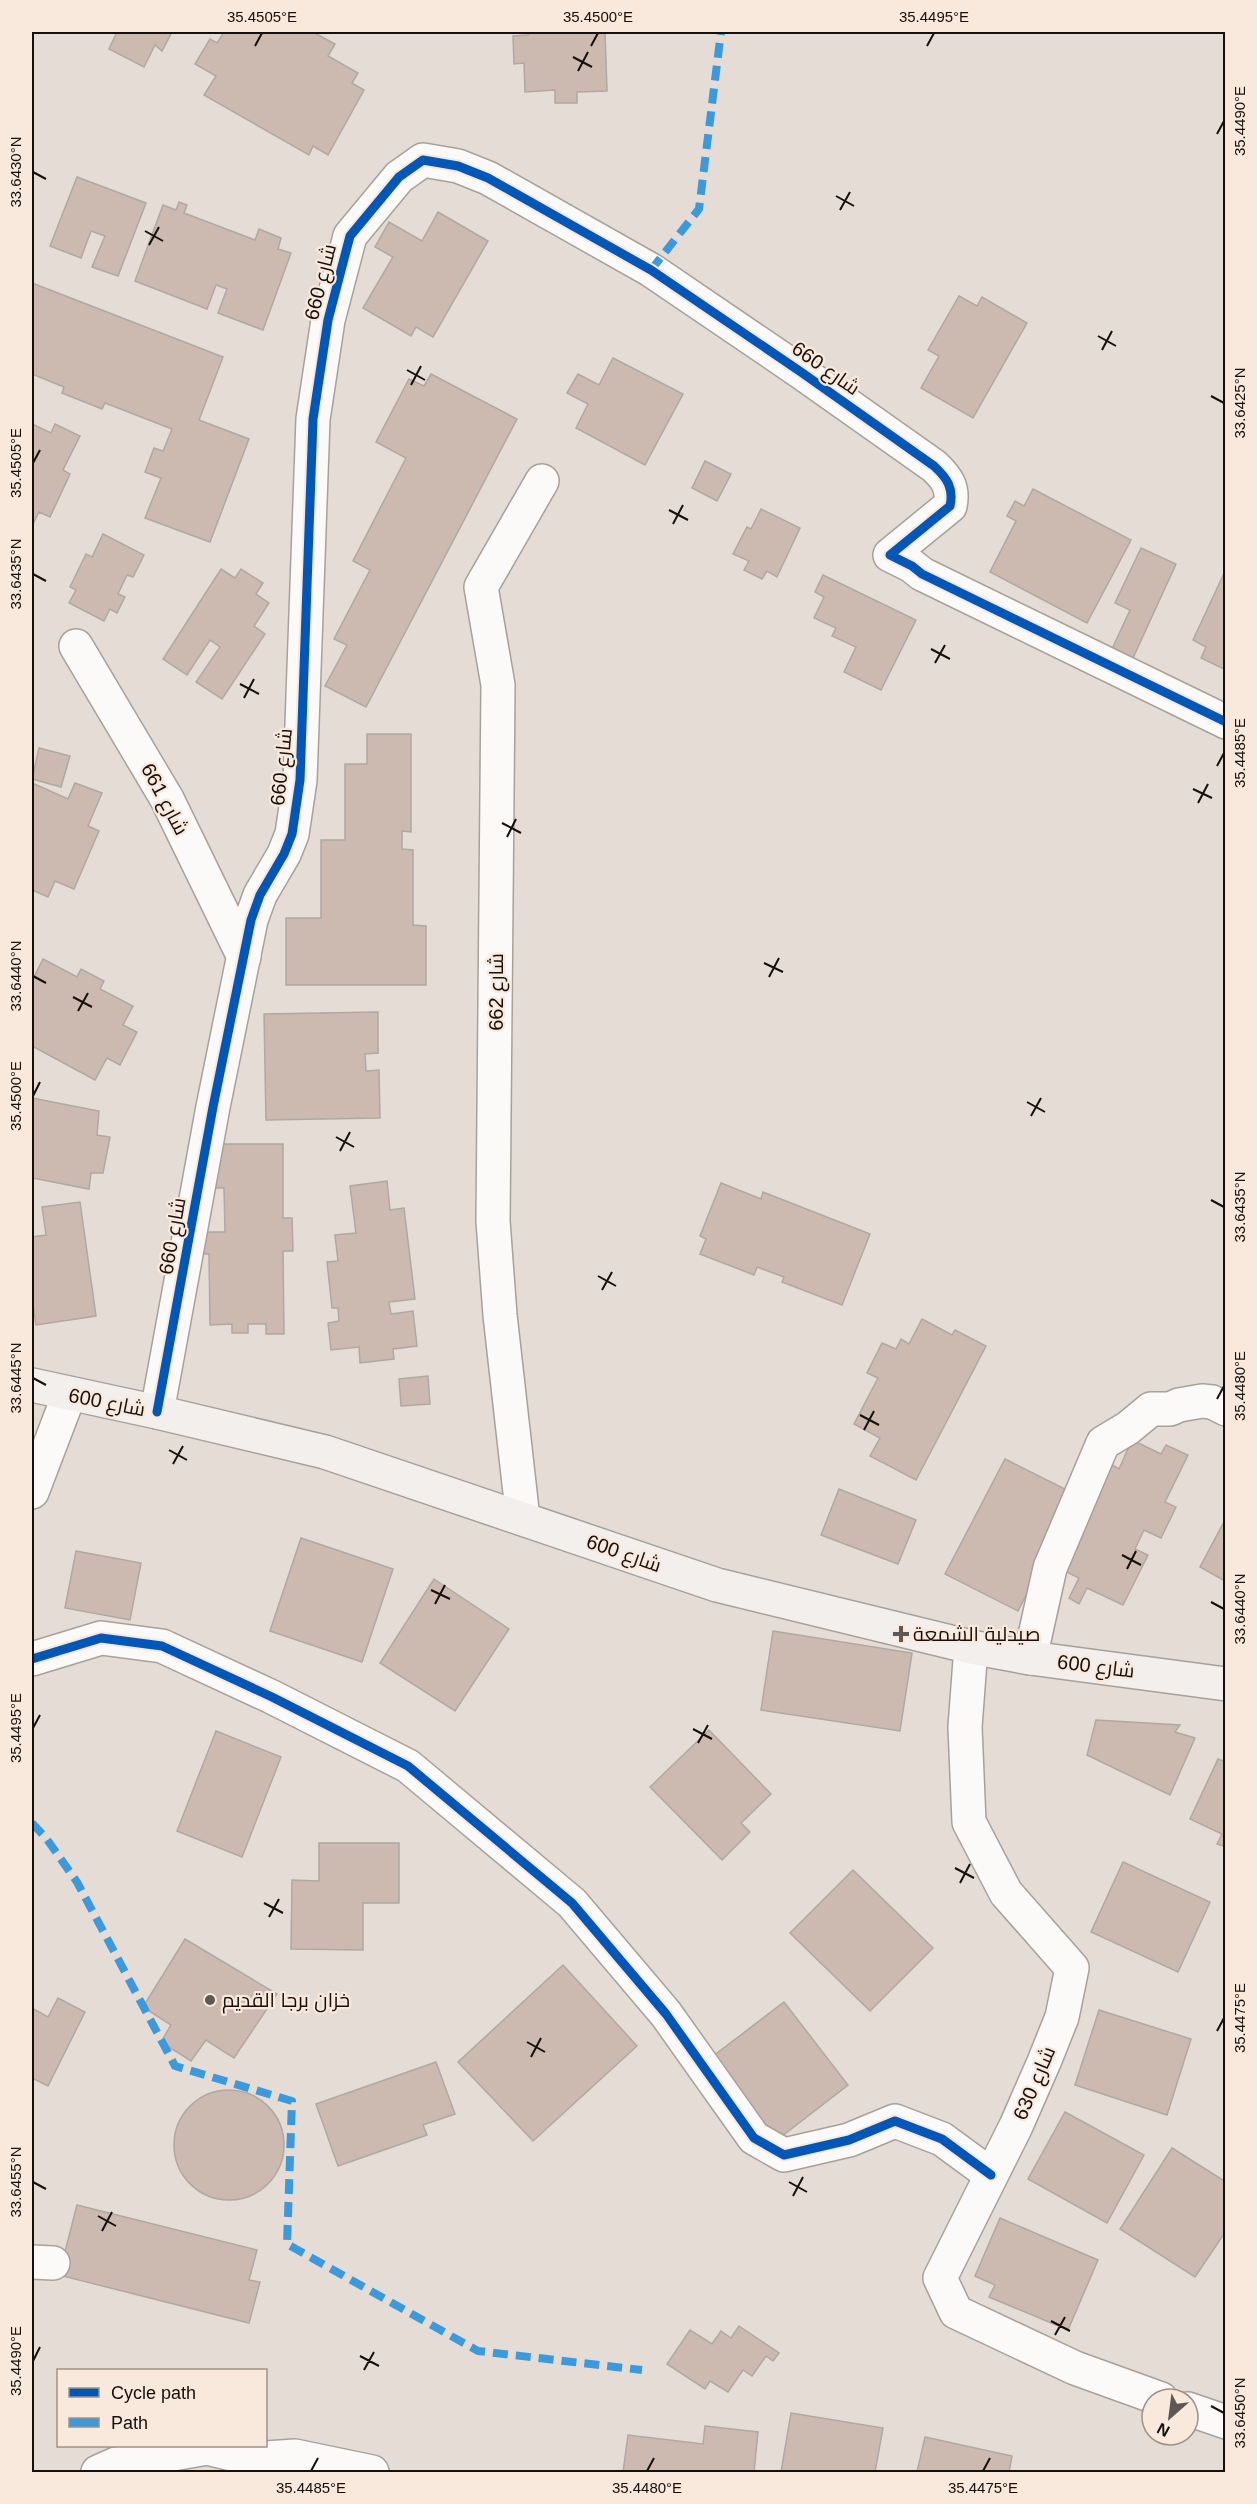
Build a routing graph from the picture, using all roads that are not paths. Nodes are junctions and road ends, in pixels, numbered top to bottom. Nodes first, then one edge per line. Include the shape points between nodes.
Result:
1 (542, 481) dead end
2 (76, 646) dead end
3 (1226, 722) edge
4 (244, 957) junction
5 (32, 1385) edge
6 (69, 1395) junction
7 (1226, 1409) edge
8 (158, 1412) junction
9 (32, 1492) edge
10 (523, 1519) junction
11 (971, 1647) junction
12 (1030, 1658) junction
13 (32, 1659) edge
14 (1226, 1684) edge
15 (991, 2175) junction
16 (1140, 2391) edge
17 (1200, 2413) edge
18 (1226, 2422) edge
19 (98, 2472) edge
20 (372, 2472) edge

1 - 10 street, شارع 662 via 481,587 498,685 495,1270
2 - 4 street, شارع 661 via 166,799
3 - 4 street, شارع 660 via 890,555 950,506 950,485 934,466 651,270 488,178 458,166 423,160 399,177 350,236 328,320 313,418 300,780 292,834 260,895
4 - 8 street, شارع 660
5 - 6 main road, شارع 600
6 - 8 main road, شارع 600
6 - 9 street
7 - 12 street via 1202,1401 1151,1409 1103,1443 1050,1568
8 - 10 main road, شارع 600 via 325,1452
10 - 11 main road, شارع 600 via 717,1585
11 - 12 main road, شارع 600
11 - 15 street, شارع 630 via 965,1727 969,1822 1006,1893 1072,1968 1057,2028
12 - 14 main road, شارع 600
13 - 15 street via 101,1638 162,1646 408,1766 572,1903 666,2014 754,2138 784,2155 849,2140 895,2121 942,2139
15 - 16 street, شارع 630 via 940,2278 956,2312 1075,2368
17 - 18 street
19 - 20 street via 116,2464 207,2448 252,2459 295,2456

